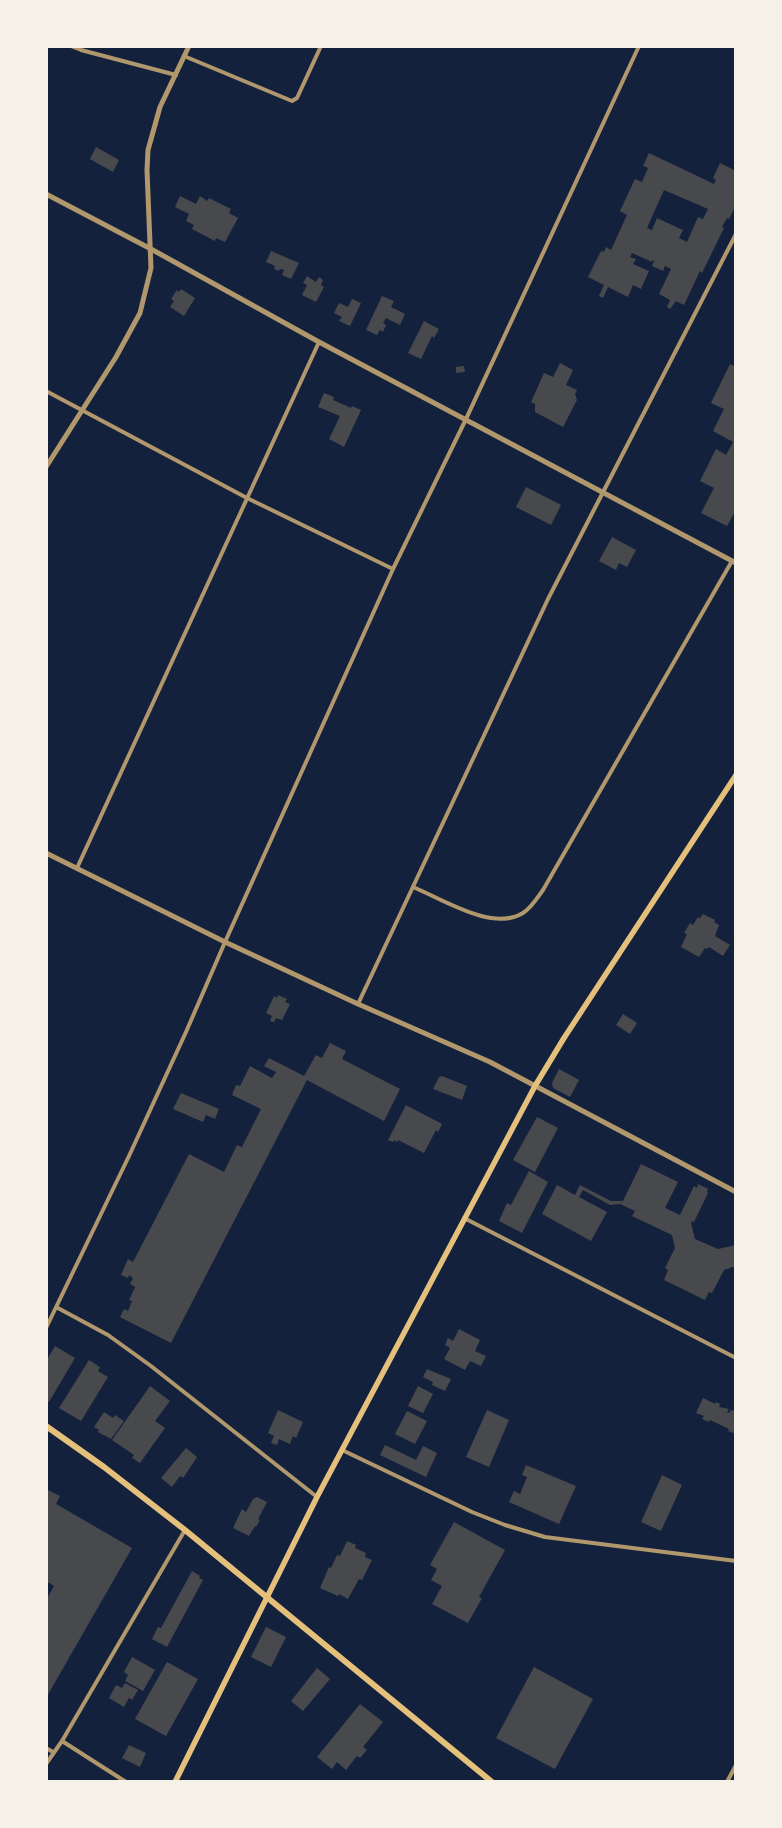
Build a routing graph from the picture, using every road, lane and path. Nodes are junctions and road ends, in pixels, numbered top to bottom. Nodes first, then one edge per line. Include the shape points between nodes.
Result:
1 (71, 46) edge
2 (189, 46) edge
3 (321, 46) edge
4 (639, 46) edge
5 (184, 56) junction
6 (176, 75) junction
7 (46, 194) edge
8 (736, 234) edge
9 (151, 249) junction
10 (319, 342) junction
11 (46, 391) edge
12 (82, 411) junction
13 (466, 419) junction
14 (46, 467) edge
15 (602, 494) junction
16 (247, 498) junction
17 (734, 562) edge
18 (393, 569) junction
19 (736, 775) edge
20 (46, 853) edge
21 (77, 868) junction
22 (413, 887) junction
23 (225, 942) junction
24 (358, 1004) junction
25 (535, 1086) junction
26 (736, 1192) edge
27 (464, 1218) junction
28 (56, 1308) junction
29 (46, 1328) edge
30 (736, 1358) edge
31 (46, 1426) edge
32 (342, 1450) junction
33 (317, 1497) junction
34 (184, 1530) junction
35 (736, 1561) edge
36 (267, 1596) junction
37 (62, 1740) junction
38 (46, 1748) edge
39 (53, 1752) junction
40 (46, 1764) edge
41 (736, 1765) edge
42 (484, 1779) edge
43 (126, 1782) edge
44 (175, 1782) edge
45 (492, 1782) edge
46 (727, 1782) edge

1 - 6 street
2 - 5 street
3 - 5 street via 298,98 292,101
4 - 13 street
5 - 6 street
6 - 9 street via 160,107 148,150
7 - 9 street
8 - 15 street
9 - 10 street
9 - 12 street via 152,268 140,313
10 - 13 street
10 - 16 street
11 - 12 street
12 - 14 street
12 - 16 street
13 - 15 street
13 - 18 street
15 - 17 street
15 - 22 street via 548,599
16 - 18 street
16 - 21 street
17 - 22 street via 533,904 522,914 504,920 492,919
18 - 23 street
19 - 25 main road
20 - 21 street
21 - 23 street
22 - 24 street
23 - 24 street
23 - 28 street via 130,1156
24 - 25 street via 490,1062
25 - 26 street
25 - 27 main road
27 - 30 street
27 - 32 main road
28 - 29 street
28 - 33 street via 108,1335 151,1366
31 - 34 main road
32 - 33 main road
32 - 35 street via 472,1512 545,1537
33 - 36 main road
34 - 36 main road
34 - 37 street
36 - 42 main road
36 - 44 main road
37 - 39 street
37 - 43 street
38 - 39 street
39 - 40 street
41 - 46 street
42 - 45 main road

